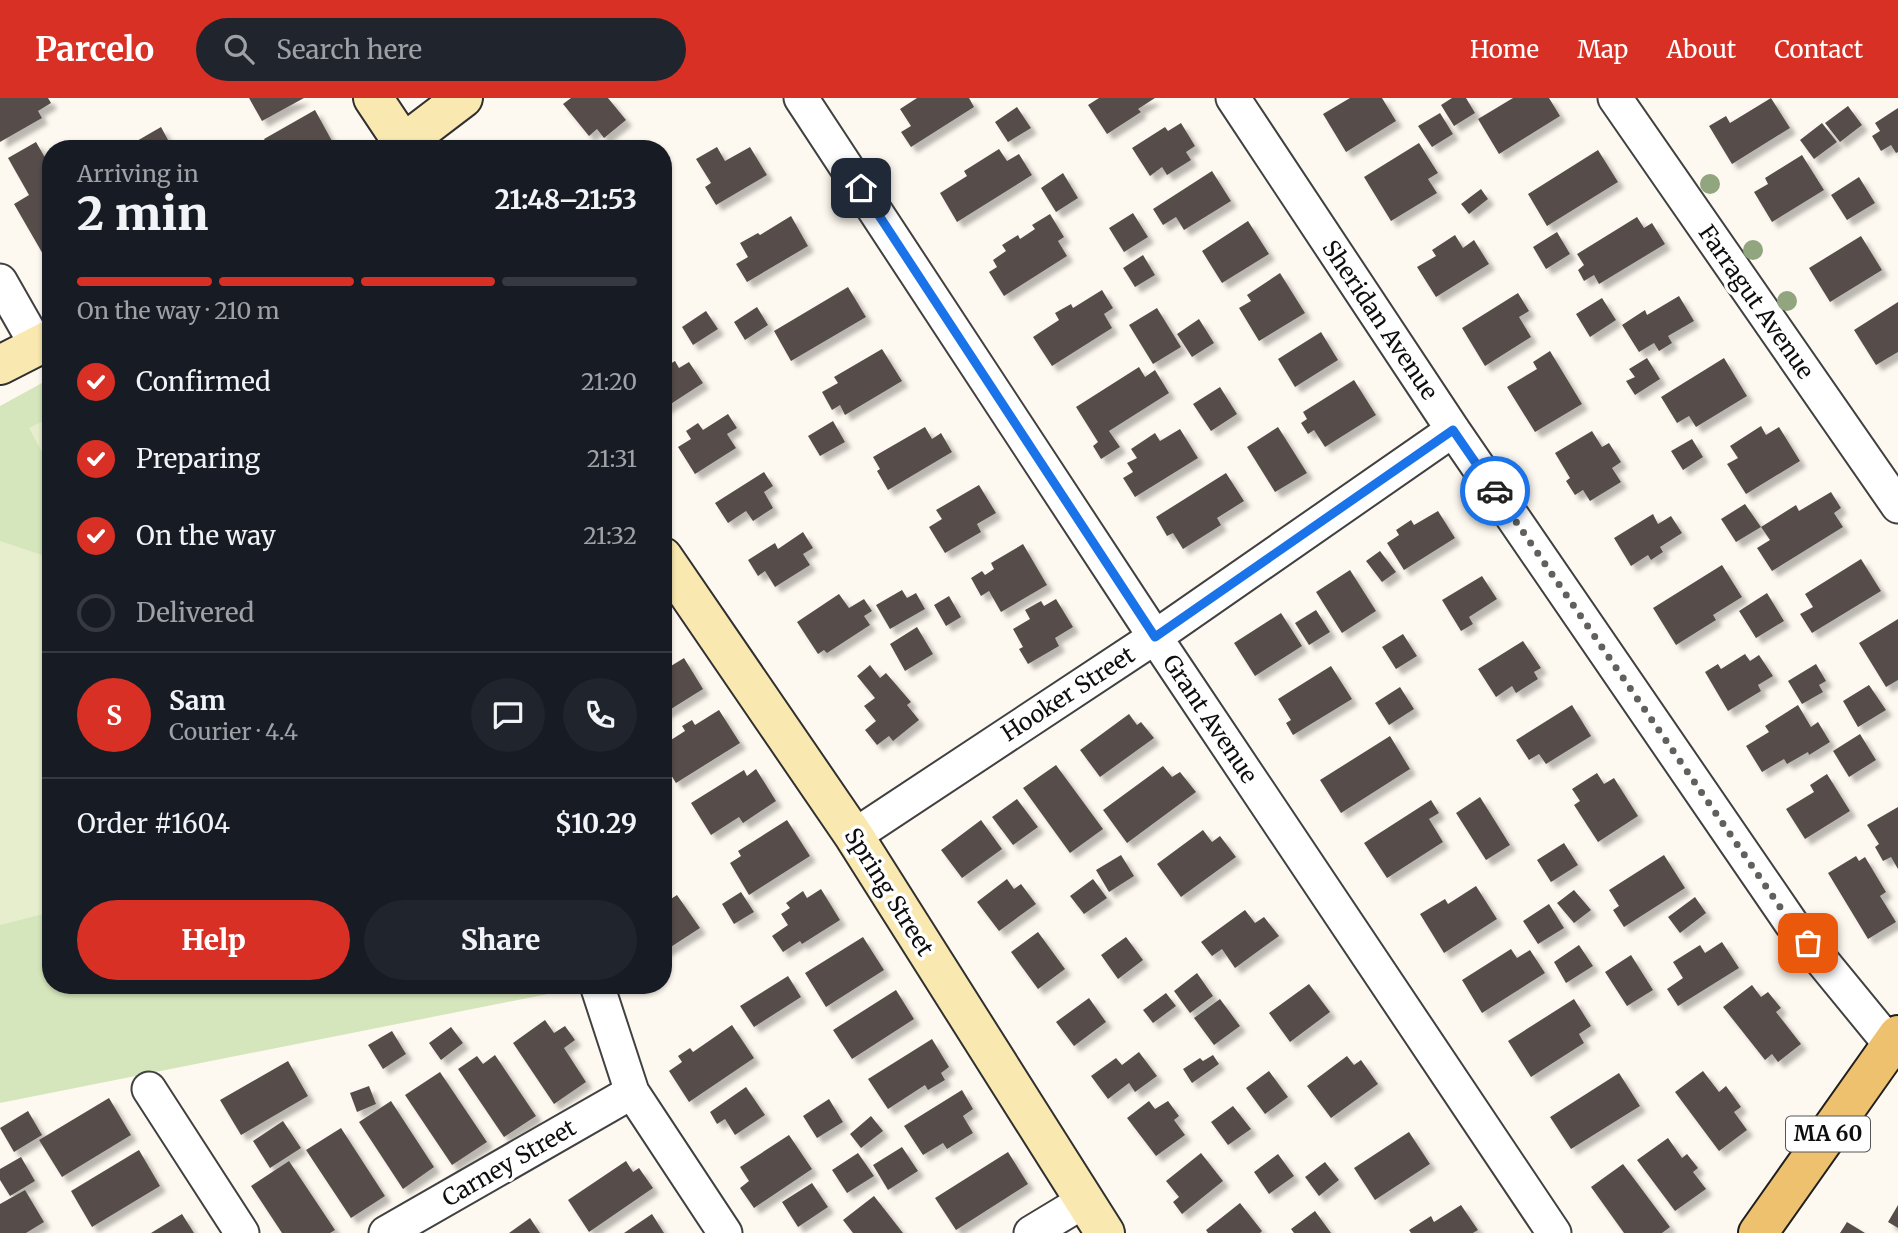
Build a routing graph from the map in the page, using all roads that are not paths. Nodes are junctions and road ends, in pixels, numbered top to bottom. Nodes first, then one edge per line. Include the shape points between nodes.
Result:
1 (373, 98) edge
2 (463, 98) edge
3 (801, 98) edge
4 (1233, 98) edge
5 (1615, 98) edge
6 (398, 140) edge
7 (411, 140) edge
8 (0, 281) edge
9 (42, 339) edge
10 (42, 343) edge
11 (0, 365) edge
12 (1453, 430) junction
13 (1898, 506) edge
14 (672, 570) edge
15 (1155, 637) junction
16 (854, 835) junction
17 (600, 994) edge
18 (1896, 1043) edge
19 (149, 1089) dead end
20 (632, 1092) junction
21 (1084, 1201) junction
22 (242, 1233) edge
23 (386, 1233) edge
24 (725, 1233) edge
25 (1031, 1233) edge
26 (1105, 1233) edge
27 (1554, 1233) edge
28 (1758, 1233) edge

1 - 6 street
2 - 7 street
3 - 15 street, Grant Avenue
4 - 12 street, Sheridan Avenue
5 - 13 street, Farragut Avenue
8 - 9 street
10 - 11 street
12 - 15 street, Hooker Street
12 - 18 street, Sheridan Avenue via 1791,923
14 - 16 street, Spring Street
15 - 16 street, Hooker Street
15 - 27 street, Grant Avenue
16 - 21 street, Spring Street
17 - 20 street
18 - 28 main road, MA 60
19 - 22 street
20 - 23 street, Carney Street
20 - 24 street
21 - 25 street
21 - 26 street, Spring Street

